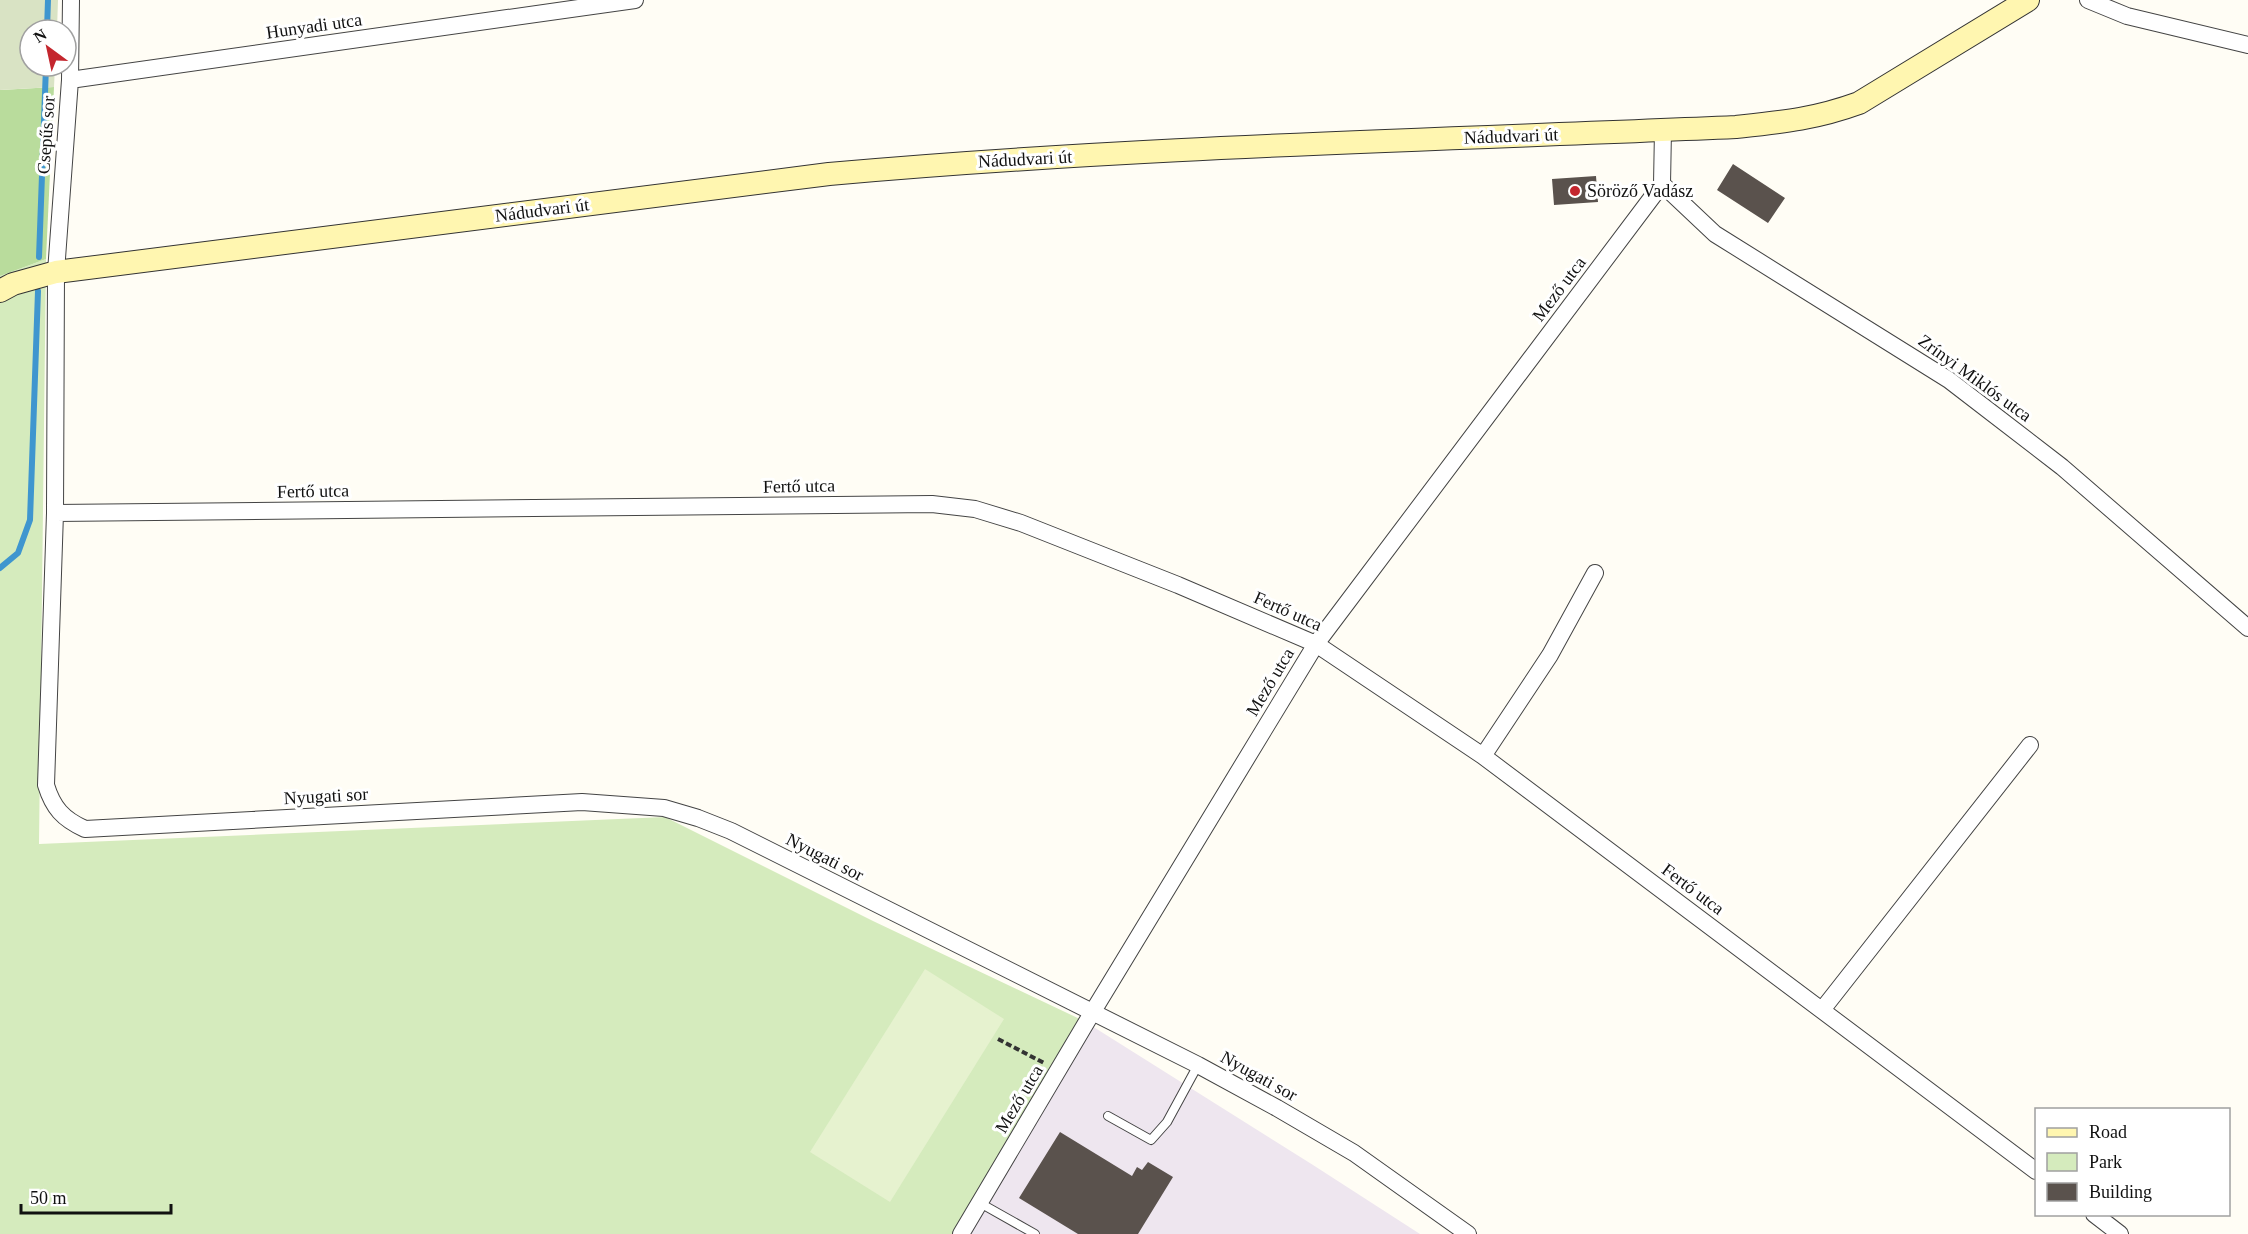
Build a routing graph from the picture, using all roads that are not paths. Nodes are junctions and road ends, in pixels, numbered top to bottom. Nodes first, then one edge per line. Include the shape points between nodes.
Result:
1 (71, 0) edge
2 (635, 0) edge
3 (2028, 0) edge
4 (2088, 0) edge
5 (2248, 45) edge
6 (70, 80) junction
7 (1663, 130) junction
8 (1662, 184) junction
9 (56, 272) junction
10 (0, 291) edge
11 (55, 513) junction
12 (1595, 573) dead end
13 (2248, 628) edge
14 (1316, 644) junction
15 (2030, 745) dead end
16 (1484, 756) junction
17 (1822, 1010) junction
18 (1092, 1013) junction
19 (1198, 1065) junction
20 (1108, 1116) dead end
21 (2035, 1170) edge
22 (980, 1203) junction
23 (2095, 1216) edge
24 (961, 1234) edge
25 (1035, 1234) edge
26 (1468, 1234) edge
27 (2120, 1234) edge

1 - 6 street, Csepűs sor
2 - 6 street, Hunyadi utca
3 - 7 main road, Nádudvari út via 1860,103 1799,121
4 - 5 street via 2127,16
6 - 9 street, Csepűs sor
7 - 8 street
7 - 9 main road, Nádudvari út via 1188,149 916,166
8 - 13 street, Zrínyi Miklós utca via 1715,234 1950,380 2062,466
8 - 14 street, Mező utca
9 - 10 main road, Nádudvari út
9 - 11 street
11 - 14 street, Fertő utca via 921,504 975,509 1021,523 1178,585
11 - 18 street, Nyugati sor via 46,785 59,813 71,823 86,829 582,802 664,808 731,831
12 - 16 street via 1550,655
14 - 16 street, Fertő utca
14 - 18 street, Mező utca
15 - 17 street
16 - 17 street, Fertő utca
17 - 21 street, Fertő utca
18 - 19 street, Nyugati sor
18 - 22 street, Mező utca
19 - 20 lane via 1167,1122 1151,1140
19 - 26 street, Nyugati sor via 1354,1153
22 - 24 street, Mező utca
22 - 25 lane
23 - 27 street

